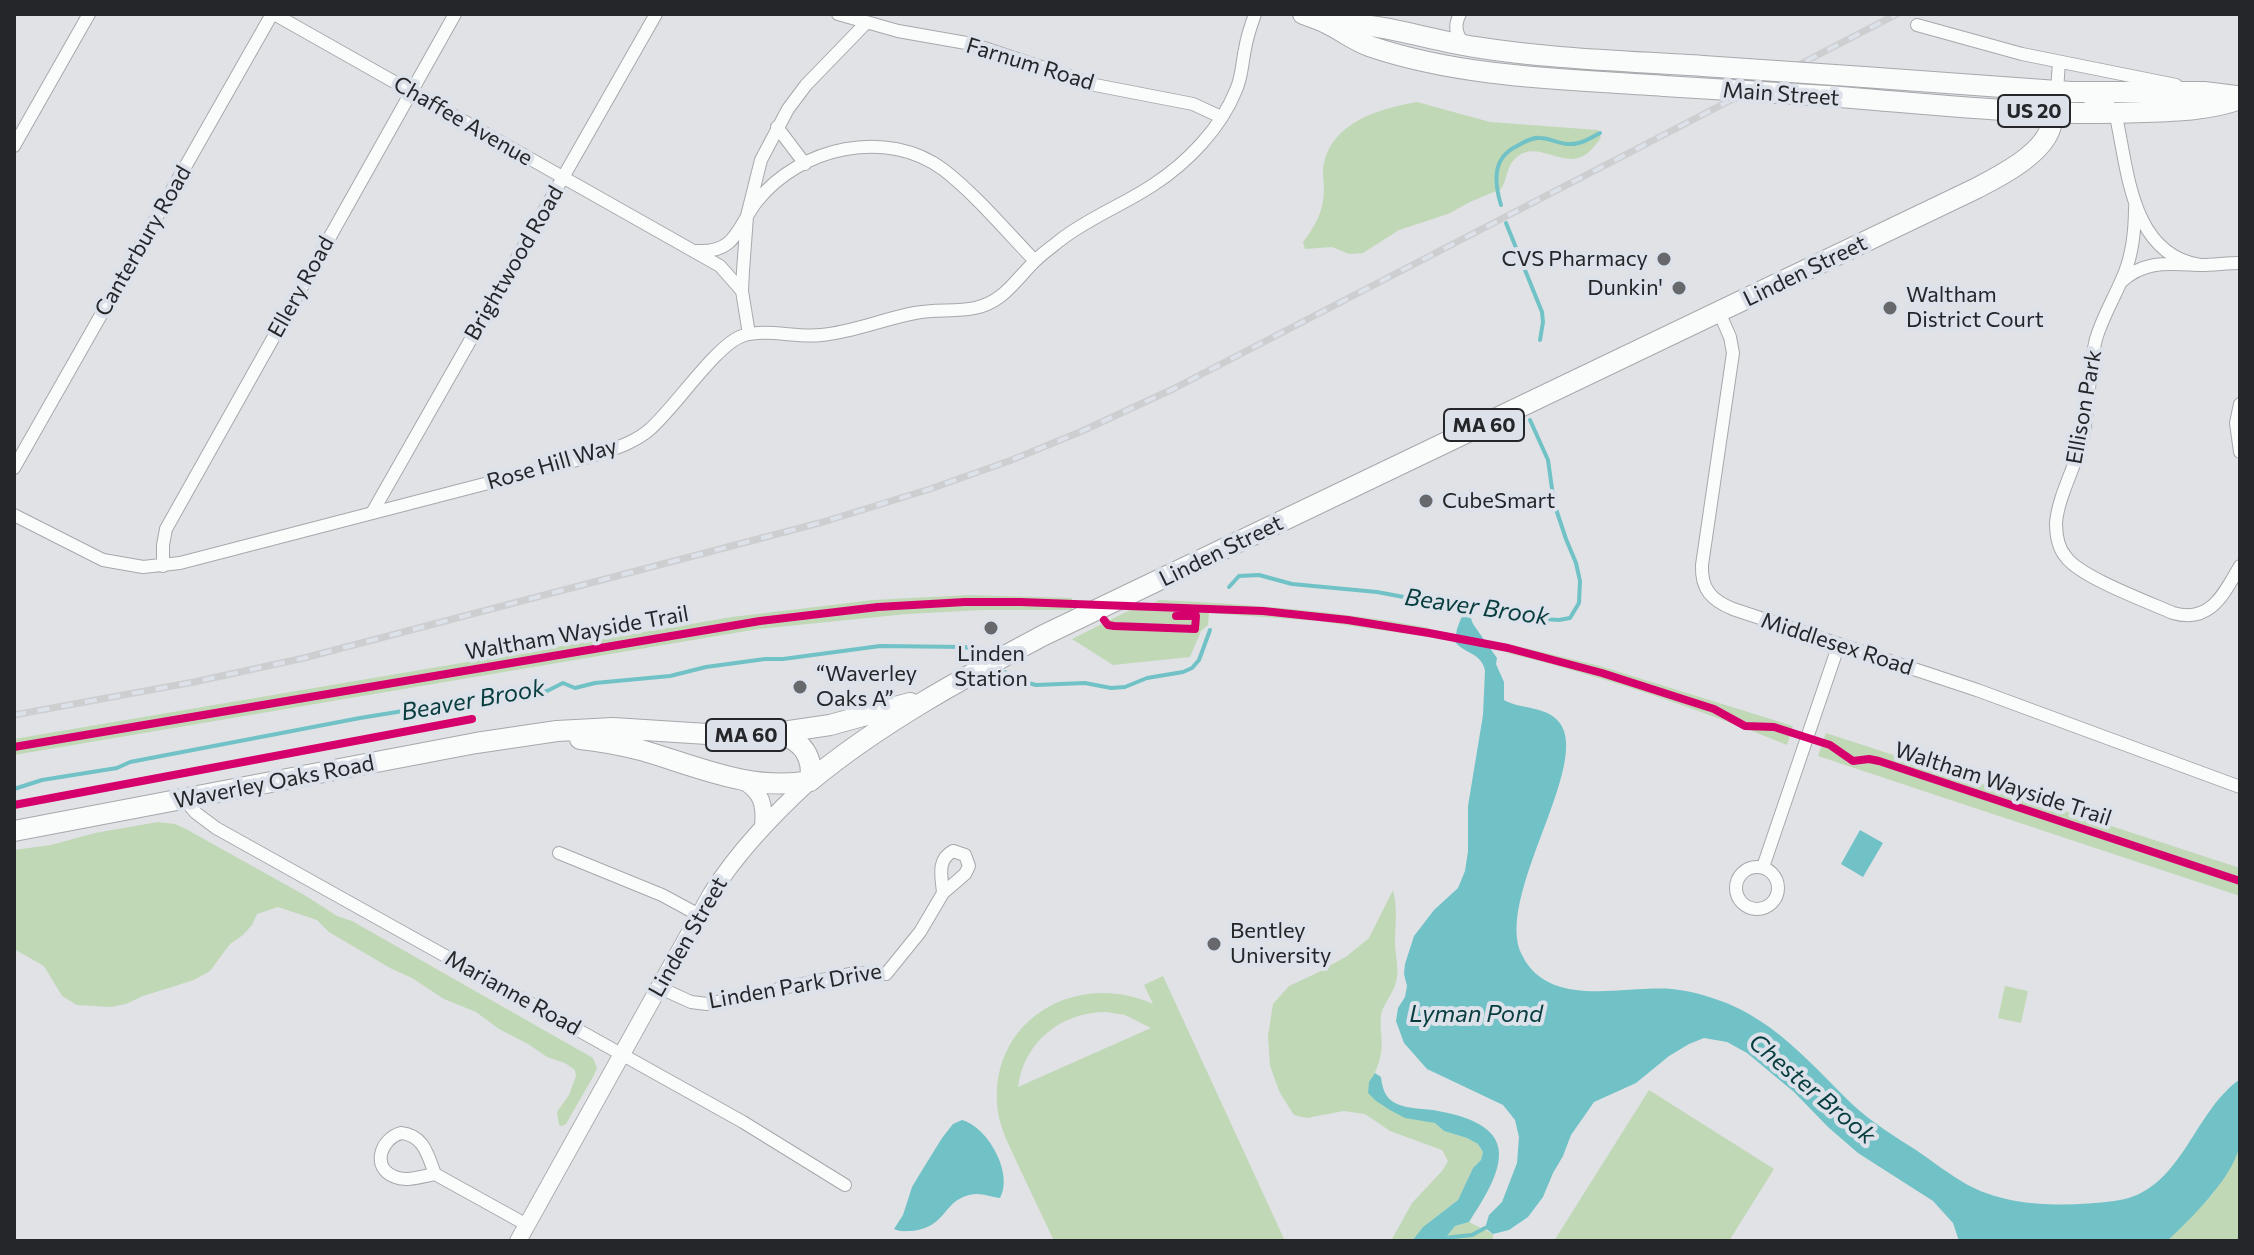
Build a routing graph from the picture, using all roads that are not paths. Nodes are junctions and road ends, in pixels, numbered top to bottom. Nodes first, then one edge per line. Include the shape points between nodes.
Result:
1 (89, 14) edge
2 (273, 14) edge
3 (455, 14) edge
4 (656, 14) edge
5 (838, 14) edge
6 (1255, 14) edge
7 (1303, 14) edge
8 (1460, 14) edge
9 (1334, 19) edge
10 (866, 23) junction
11 (1917, 25) dead end
12 (1475, 47) junction
13 (2059, 62) junction
14 (410, 91) junction
15 (2218, 93) junction
16 (2240, 98) edge
17 (2055, 102) junction
18 (2115, 113) junction
19 (1221, 117) junction
20 (777, 127) junction
21 (14, 146) edge
22 (805, 164) junction
23 (563, 178) junction
24 (2135, 207) junction
25 (747, 216) junction
26 (693, 251) junction
27 (1035, 261) junction
28 (2240, 263) edge
29 (2200, 265) junction
30 (2119, 284) junction
31 (742, 291) junction
32 (1719, 312) junction
33 (749, 334) junction
34 (2240, 404) edge
35 (2240, 452) edge
36 (14, 468) edge
37 (372, 513) junction
38 (14, 515) edge
39 (163, 566) junction
40 (2240, 566) edge
41 (1839, 644) junction
42 (951, 687) junction
43 (776, 733) junction
44 (535, 736) junction
45 (743, 781) junction
46 (810, 781) junction
47 (2240, 787) edge
48 (184, 799) junction
49 (763, 826) junction
50 (14, 831) edge
51 (559, 853) dead end
52 (1763, 867) dead end
53 (943, 893) dead end
54 (699, 915) junction
55 (658, 987) junction
56 (622, 1053) junction
57 (435, 1174) junction
58 (845, 1185) dead end
59 (527, 1225) junction
60 (518, 1241) edge

1 - 21 street
2 - 14 street, Chaffee Avenue
2 - 36 street, Canterbury Road
3 - 14 street, Ellery Road
4 - 23 street, Brightwood Road
5 - 10 street, Farnum Road
6 - 19 street via 1240,81
7 - 9 main road, Main Street / US 20
8 - 12 street via 1457,36
9 - 12 main road, Main Street / US 20
9 - 17 main road, Main Street / US 20, bridge via 1346,36 1366,45 1445,65 1530,76 1827,96
10 - 19 street, Farnum Road via 972,44 1095,85 1193,104
10 - 20 street via 806,85
11 - 13 street
12 - 17 main road, Main Street / US 20, bridge via 1864,77
13 - 15 street
13 - 17 street
14 - 23 street, Chaffee Avenue
14 - 39 street, Ellery Road via 166,529
15 - 16 main road, Main Street / US 20
15 - 17 main road, Main Street / US 20
16 - 18 main road, Main Street / US 20 via 2205,108
17 - 18 main road, Main Street / US 20
17 - 32 main road, Linden Street / MA 60 via 2042,143 2000,175
18 - 24 street, Ellison Park
19 - 27 street via 1162,179 1085,223
20 - 22 street
20 - 25 street via 761,160
22 - 25 street via 771,188
22 - 27 street via 840,149 864,147 920,157 965,189
23 - 26 street, Chaffee Avenue
23 - 37 street, Brightwood Road
24 - 29 street, Ellison Park via 2162,245
24 - 30 street, Ellison Park via 2131,254
25 - 26 street via 723,248
25 - 31 street
26 - 31 street, Chaffee Avenue via 720,266
27 - 33 street via 1005,294 975,308 919,312 826,335
28 - 29 street, Ellison Park
29 - 30 street, Ellison Park via 2154,264
30 - 40 street, Ellison Park via 2094,347 2083,436 2057,519 2061,549 2083,572 2183,615 2215,605
31 - 33 street
32 - 41 street, Middlesex Road via 1733,353 1702,565 1704,586 1726,606
32 - 42 main road, Linden Street / MA 60 via 1044,635
33 - 37 street, Rose Hill Way via 729,342 655,424 624,445
34 - 35 street
37 - 39 street, Rose Hill Way
38 - 39 street, Rose Hill Way via 103,560
41 - 47 street, Middlesex Road
41 - 52 street
42 - 43 main road, Waverley Oaks Road / MA 60 via 843,722
42 - 46 main road, Linden Street / MA 60
43 - 44 main road, Waverley Oaks Road / MA 60 via 605,728
43 - 46 main road via 804,749 811,763
44 - 45 main road, Waverley Oaks Road / MA 60 via 623,746
44 - 48 main road, Waverley Oaks Road / MA 60
45 - 46 main road, Waverley Oaks Road / MA 60
45 - 49 street via 761,796
46 - 49 street, Linden Street
48 - 50 main road, Waverley Oaks Road / MA 60
48 - 56 street, Marianne Road via 216,828
49 - 54 street, Linden Street
51 - 54 street
53 - 55 street, Linden Park Drive via 886,974 852,973 707,1004 685,1001
54 - 55 street, Linden Street
55 - 56 street, Linden Street
56 - 58 street, Marianne Road
56 - 59 street, Linden Street
57 - 57 street via 416,1137 401,1133 383,1145 381,1160 395,1177
57 - 59 street
59 - 60 street, Linden Street

